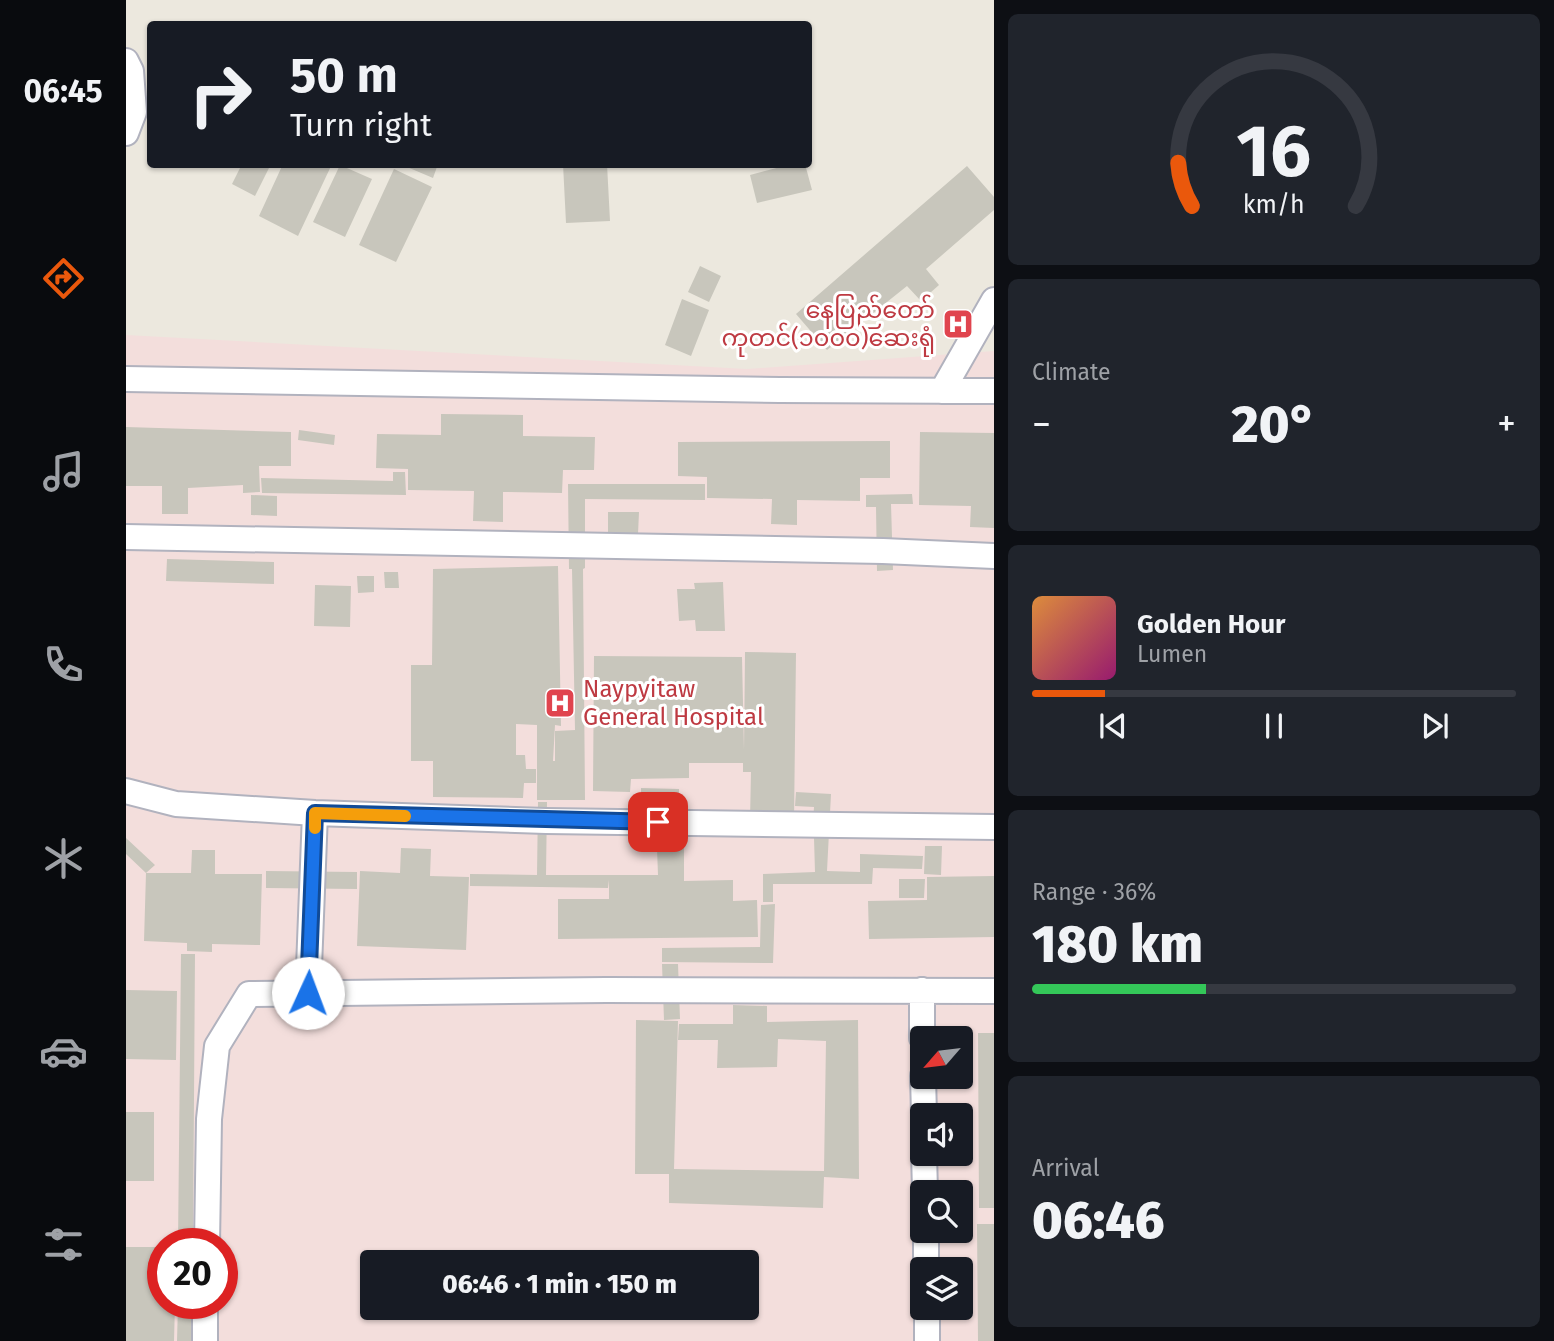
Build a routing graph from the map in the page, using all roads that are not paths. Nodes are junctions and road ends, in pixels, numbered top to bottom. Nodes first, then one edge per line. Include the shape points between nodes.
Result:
1 (126, 61) edge
2 (126, 133) edge
3 (994, 300) edge
4 (126, 379) edge
5 (942, 391) junction
6 (994, 391) edge
7 (126, 537) edge
8 (994, 556) edge
9 (126, 791) edge
10 (315, 813) junction
11 (994, 827) edge
12 (922, 990) junction
13 (994, 991) edge
14 (308, 993) junction
15 (922, 1026) edge
16 (207, 1228) edge
17 (205, 1319) edge
18 (927, 1320) edge
19 (205, 1341) edge
20 (927, 1341) edge

1 - 2 lane via 134,112
3 - 5 lane
4 - 5 lane
5 - 6 lane
7 - 8 lane
9 - 10 lane via 176,804
10 - 11 lane
10 - 14 lane
12 - 13 lane
12 - 14 lane
12 - 15 lane
14 - 16 lane via 249,994 217,1046 209,1119
17 - 19 lane
18 - 20 lane

